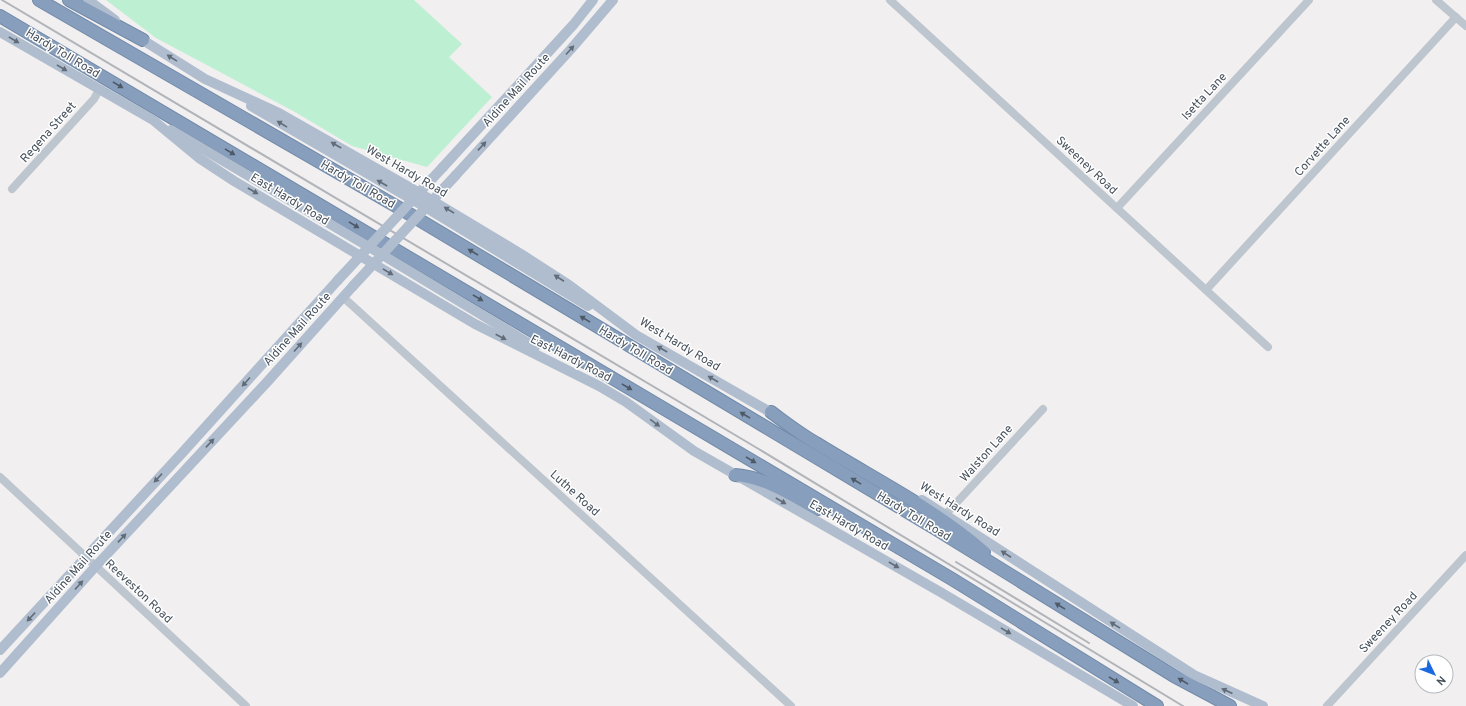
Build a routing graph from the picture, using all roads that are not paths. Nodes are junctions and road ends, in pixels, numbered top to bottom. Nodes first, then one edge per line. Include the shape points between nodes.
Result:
1 (39, 0) edge
2 (69, 0) edge
3 (88, 0) edge
4 (592, 0) edge
5 (613, 0) edge
6 (890, 0) edge
7 (1309, 0) edge
8 (1436, 0) edge
9 (604, 10) junction
10 (0, 16) edge
11 (1456, 17) junction
12 (1466, 26) edge
13 (0, 32) edge
14 (143, 40) junction
15 (205, 79) junction
16 (99, 90) junction
17 (508, 95) junction
18 (521, 104) junction
19 (153, 120) junction
20 (12, 189) dead end
21 (412, 200) junction
22 (425, 207) junction
23 (1117, 208) junction
24 (369, 247) junction
25 (382, 254) junction
26 (1206, 290) junction
27 (343, 297) junction
28 (636, 335) junction
29 (1268, 347) dead end
30 (256, 370) junction
31 (268, 381) junction
32 (599, 386) junction
33 (1043, 409) dead end
34 (771, 412) junction
35 (183, 452) junction
36 (193, 462) junction
37 (735, 474) junction
38 (0, 477) edge
39 (946, 514) junction
40 (1466, 554) edge
41 (86, 557) junction
42 (95, 567) junction
43 (1009, 574) junction
44 (1, 650) edge
45 (12, 659) junction
46 (1090, 667) junction
47 (0, 673) edge
48 (246, 706) edge
49 (791, 706) edge
50 (1133, 706) edge
51 (1157, 706) edge
52 (1230, 706) edge
53 (1263, 706) edge
54 (1327, 706) edge

43 -> 1 highway, Hardy Toll Road via 401,209
2 - 14 highway
3 - 14 main road, West Hardy Road
4 - 9 main road
4 - 17 main road, Aldine Mail Route via 574,24
5 - 9 main road, Aldine Mail Route
6 - 23 street, Sweeney Road
7 - 23 street, Isetta Lane
8 - 11 street
18 -> 9 main road, Aldine Mail Route
10 -> 46 highway, Hardy Toll Road via 945,575
11 - 12 street
11 - 26 street, Corvette Lane
13 -> 16 main road, East Hardy Road
15 -> 14 main road, West Hardy Road
21 -> 15 main road
28 -> 15 main road, West Hardy Road via 569,285 418,192 279,113
16 - 19 main road, East Hardy Road
16 - 20 street, Regena Street
17 - 18 main road
17 - 21 main road, Aldine Mail Route, bridge
22 -> 18 main road, Aldine Mail Route, bridge
19 - 24 main road
19 -> 32 main road, East Hardy Road via 199,158 234,181 475,324
21 - 22 main road
21 - 24 main road, Aldine Mail Route, bridge
22 - 25 main road, Aldine Mail Route, bridge
22 - 28 main road
23 - 26 street, Sweeney Road
24 - 25 main road
24 - 30 main road, Aldine Mail Route, bridge
25 - 27 main road, Aldine Mail Route, bridge
25 - 32 main road
26 - 29 street, Sweeney Road
31 -> 27 main road, Aldine Mail Route
27 - 49 street, Luthe Road
34 -> 28 main road, West Hardy Road
30 - 31 main road
30 -> 35 main road, Aldine Mail Route
36 -> 31 main road, Aldine Mail Route
32 -> 37 main road, East Hardy Road via 626,402 694,451
33 - 39 street, Walston Lane
34 - 39 main road, West Hardy Road
34 - 43 highway via 815,443 897,490 969,539
35 - 36 main road
35 -> 41 main road, Aldine Mail Route
42 -> 36 main road, Aldine Mail Route
37 - 46 highway via 778,488 820,510 972,601
37 -> 50 main road, East Hardy Road
38 - 41 street, Reeveston Road
53 -> 39 main road, West Hardy Road via 1194,675
40 - 54 street, Sweeney Road
41 - 42 street, Reeveston Road
41 -> 44 main road, Aldine Mail Route
45 -> 42 main road, Aldine Mail Route
42 - 48 street, Reeveston Road
52 -> 43 highway, Hardy Toll Road via 1198,690
44 - 45 main road
45 - 47 main road, Aldine Mail Route
46 -> 51 highway, Hardy Toll Road

